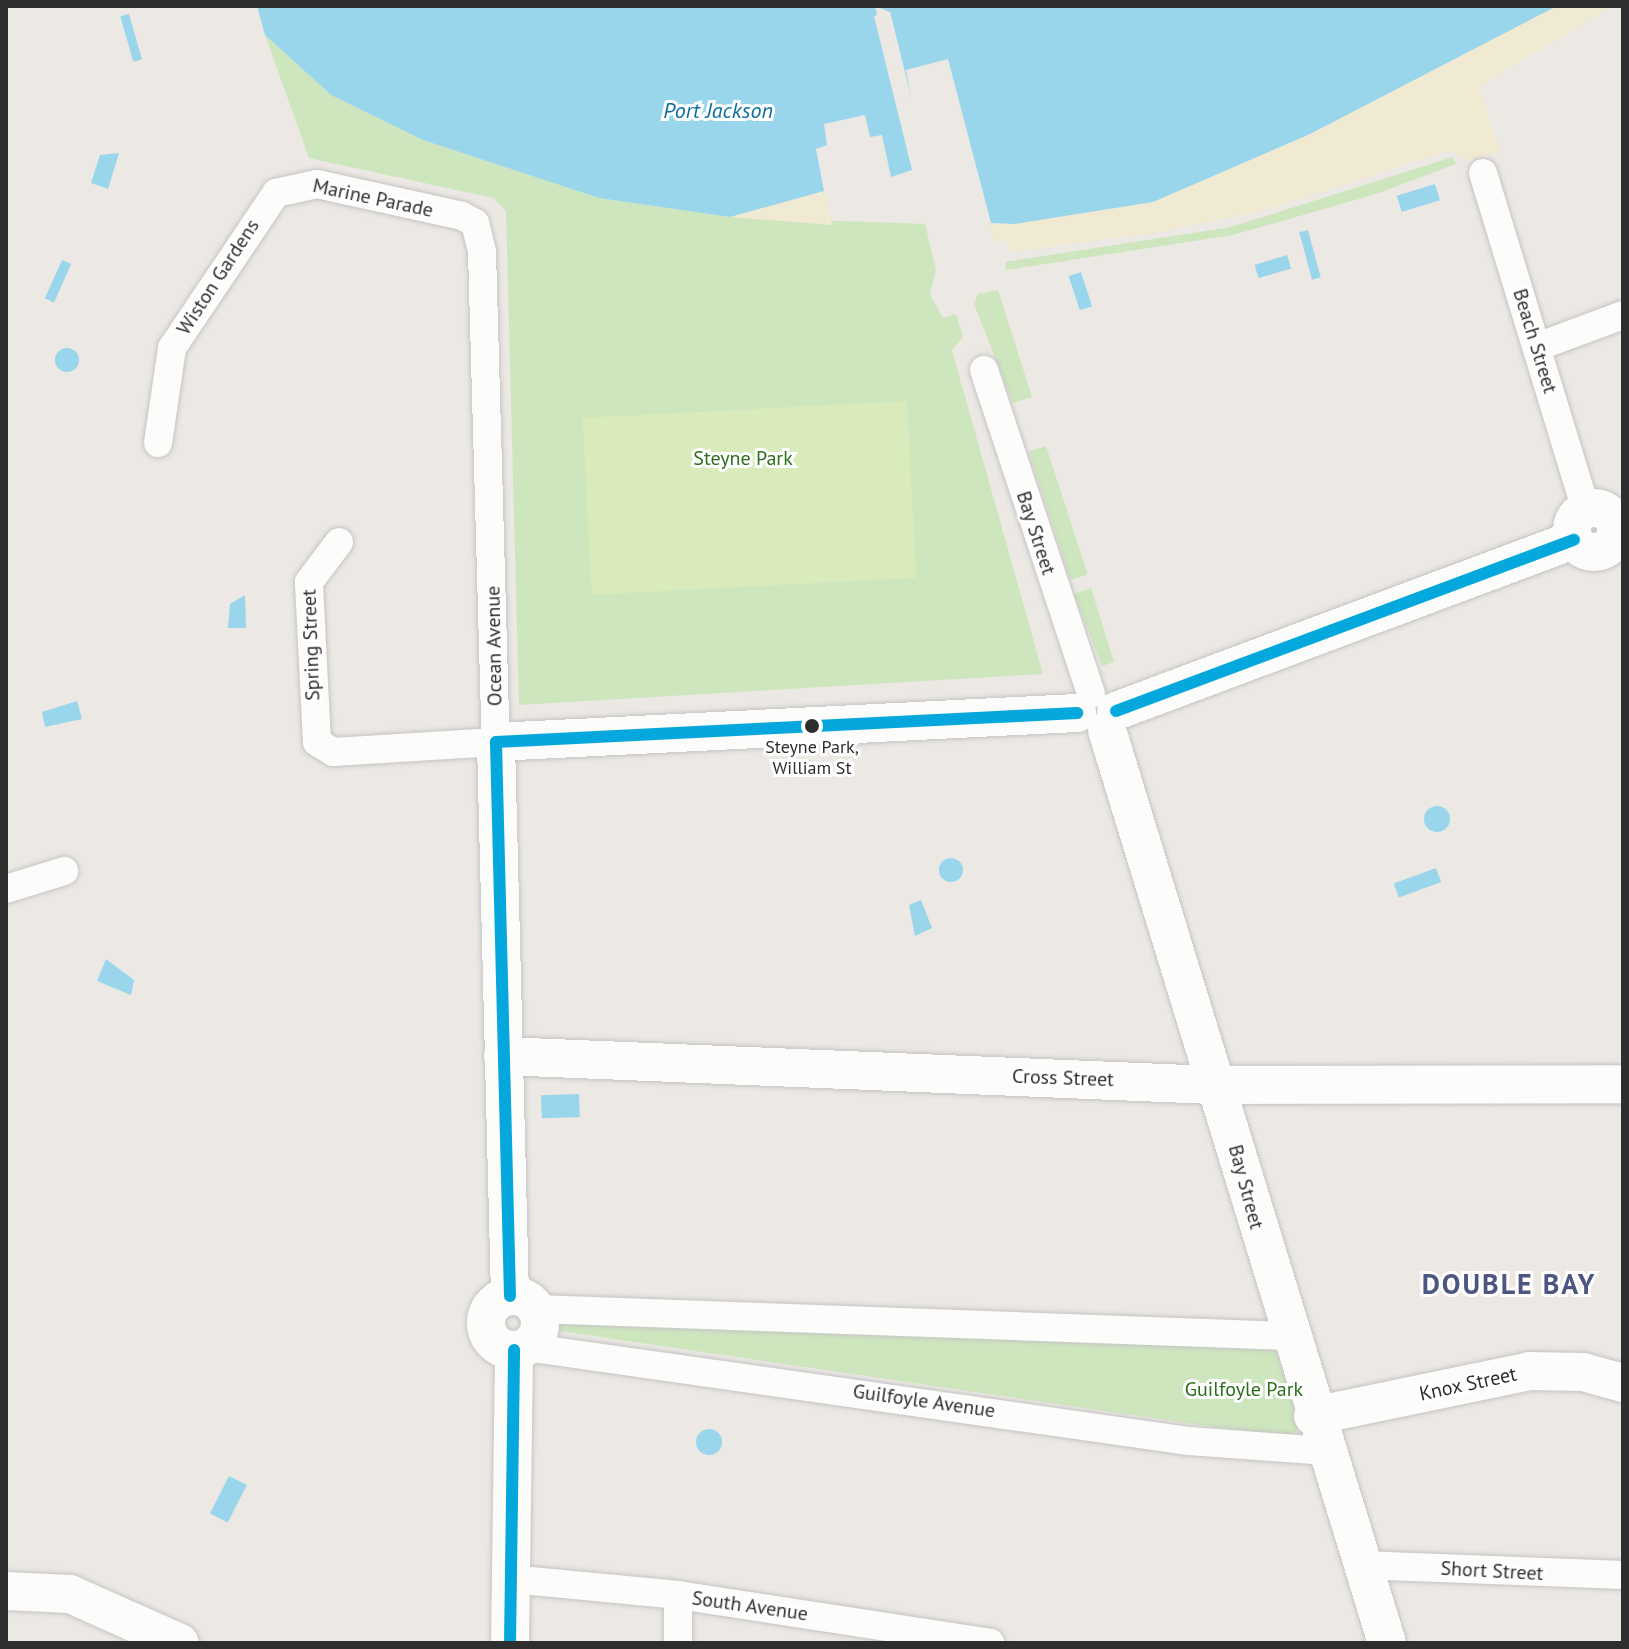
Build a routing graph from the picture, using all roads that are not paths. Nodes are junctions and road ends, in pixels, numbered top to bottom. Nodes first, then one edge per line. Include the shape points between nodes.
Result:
1 (1483, 173) dead end
2 (264, 206) joint
3 (479, 236) joint
4 (1623, 315) edge
5 (1537, 347) junction
6 (984, 370) dead end
7 (158, 443) dead end
8 (1600, 524) edge
9 (339, 542) dead end
10 (1098, 712) junction
11 (558, 739) junction
12 (496, 742) junction
13 (498, 806) junction
14 (64, 871) dead end
15 (6, 889) edge
16 (503, 1056) junction
17 (1623, 1084) edge
18 (1214, 1085) junction
19 (523, 1303) junction
20 (1289, 1336) junction
21 (519, 1349) junction
22 (1623, 1383) edge
23 (1319, 1434) junction
24 (1361, 1565) junction
25 (1623, 1575) edge
26 (510, 1579) junction
27 (6, 1591) edge
28 (678, 1595) junction
29 (180, 1643) edge
30 (510, 1643) edge
31 (678, 1643) edge
32 (990, 1643) edge
33 (1387, 1643) edge

1 - 5 street, Beach Street
2 - 3 street, Marine Parade via 297,184 317,184 462,216
2 - 7 street, Wiston Gardens via 172,348
3 - 12 street, Ocean Avenue
4 - 5 street
5 - 8 street, Beach Street
6 - 10 street, Bay Street
8 - 10 street
9 - 12 street, Spring Street via 309,582 317,742 333,752
10 - 11 street
10 - 18 street, Bay Street
11 - 12 street
11 - 13 street
12 - 13 street, Ocean Avenue
13 - 16 street, Ocean Avenue
14 - 15 street
16 - 18 street, Cross Street
16 - 19 street, Ocean Avenue
17 - 18 street, Cross Street
18 - 20 street, Bay Street
19 - 20 street
19 - 21 street via 494,1304 486,1330 496,1345
20 - 23 street, Bay Street
21 - 23 street, Guilfoyle Avenue via 1189,1441
21 - 26 street
22 - 23 street, Knox Street via 1583,1372 1530,1371
23 - 24 street, Bay Street
24 - 25 street, Short Street
24 - 33 street, Bay Street
26 - 28 street, South Avenue
26 - 30 street
27 - 29 street via 70,1594
28 - 31 street
28 - 32 street, South Avenue

